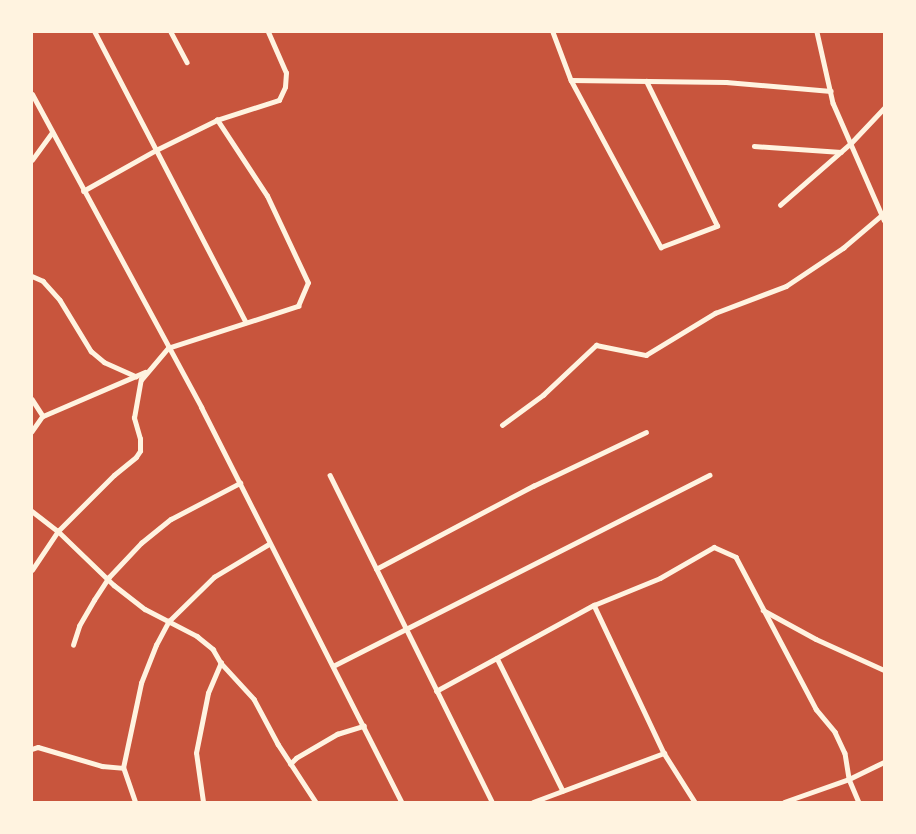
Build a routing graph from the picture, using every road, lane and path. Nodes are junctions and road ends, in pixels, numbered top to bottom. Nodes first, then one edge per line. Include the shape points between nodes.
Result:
1 (94, 32) edge
2 (171, 32) edge
3 (268, 32) edge
4 (553, 32) edge
5 (817, 32) edge
6 (187, 62) dead end
7 (571, 80) junction
8 (646, 81) junction
9 (831, 91) junction
10 (32, 94) edge
11 (885, 108) edge
12 (217, 120) junction
13 (52, 132) junction
14 (850, 144) junction
15 (754, 146) dead end
16 (156, 150) junction
17 (841, 152) junction
18 (32, 160) edge
19 (83, 191) junction
20 (780, 205) dead end
21 (883, 216) edge
22 (32, 276) edge
23 (246, 322) junction
24 (168, 348) junction
25 (146, 372) junction
26 (136, 376) junction
27 (32, 399) edge
28 (43, 416) junction
29 (502, 425) dead end
30 (32, 432) edge
31 (646, 432) dead end
32 (709, 475) dead end
33 (330, 476) dead end
34 (240, 483) junction
35 (32, 511) edge
36 (58, 531) junction
37 (269, 544) junction
38 (376, 569) junction
39 (32, 570) edge
40 (109, 578) junction
41 (594, 605) junction
42 (762, 610) junction
43 (169, 621) junction
44 (407, 631) junction
45 (73, 645) dead end
46 (497, 658) junction
47 (221, 663) junction
48 (333, 666) junction
49 (885, 670) edge
50 (436, 691) junction
51 (364, 726) junction
52 (32, 749) edge
53 (664, 753) junction
54 (885, 762) edge
55 (290, 764) junction
56 (123, 768) junction
57 (849, 779) junction
58 (563, 791) junction
59 (135, 802) edge
60 (203, 802) edge
61 (316, 802) edge
62 (401, 802) edge
63 (492, 802) edge
64 (533, 802) edge
65 (695, 802) edge
66 (784, 802) edge
67 (859, 802) edge

1 - 16 street
2 - 6 street
3 - 12 street via 286,73 279,100
4 - 7 street
5 - 9 street
7 - 8 street
7 - 8 street via 661,247 717,226
8 - 9 street via 726,82
9 - 14 street
10 - 13 street
11 - 14 street
12 - 16 street
12 - 23 street via 267,196 308,283 298,306
13 - 18 street
13 - 19 street
14 - 17 street
14 - 21 street
15 - 17 street
16 - 19 street
16 - 23 street
17 - 20 street
19 - 24 street
21 - 29 street via 786,286 715,313 646,355 596,345
22 - 26 street via 43,281 60,300 91,351 104,362
23 - 24 street
24 - 25 street
24 - 34 street
25 - 26 street
25 - 36 street via 134,418 140,451
26 - 28 street
27 - 28 street
28 - 30 street
31 - 38 street
32 - 44 street
33 - 38 street
34 - 37 street
34 - 40 street via 171,519 141,543
35 - 36 street
36 - 39 street
36 - 40 street
37 - 43 street via 214,577
37 - 48 street
38 - 44 street
40 - 43 street via 145,609
40 - 45 street via 79,626
41 - 42 street via 660,578 714,547 736,557
41 - 46 street
41 - 53 street
42 - 49 street
42 - 57 street via 816,709 835,732 845,753
43 - 47 street via 197,636 213,649
43 - 56 street via 141,682
44 - 48 street
44 - 50 street
46 - 50 street
46 - 58 street
47 - 55 street via 254,699
47 - 60 street via 208,693 196,753
48 - 51 street
50 - 63 street
51 - 55 street via 337,734
51 - 62 street
52 - 56 street via 38,747 102,766
53 - 58 street
53 - 65 street
54 - 57 street
55 - 61 street
56 - 59 street
57 - 66 street
57 - 67 street
58 - 64 street

